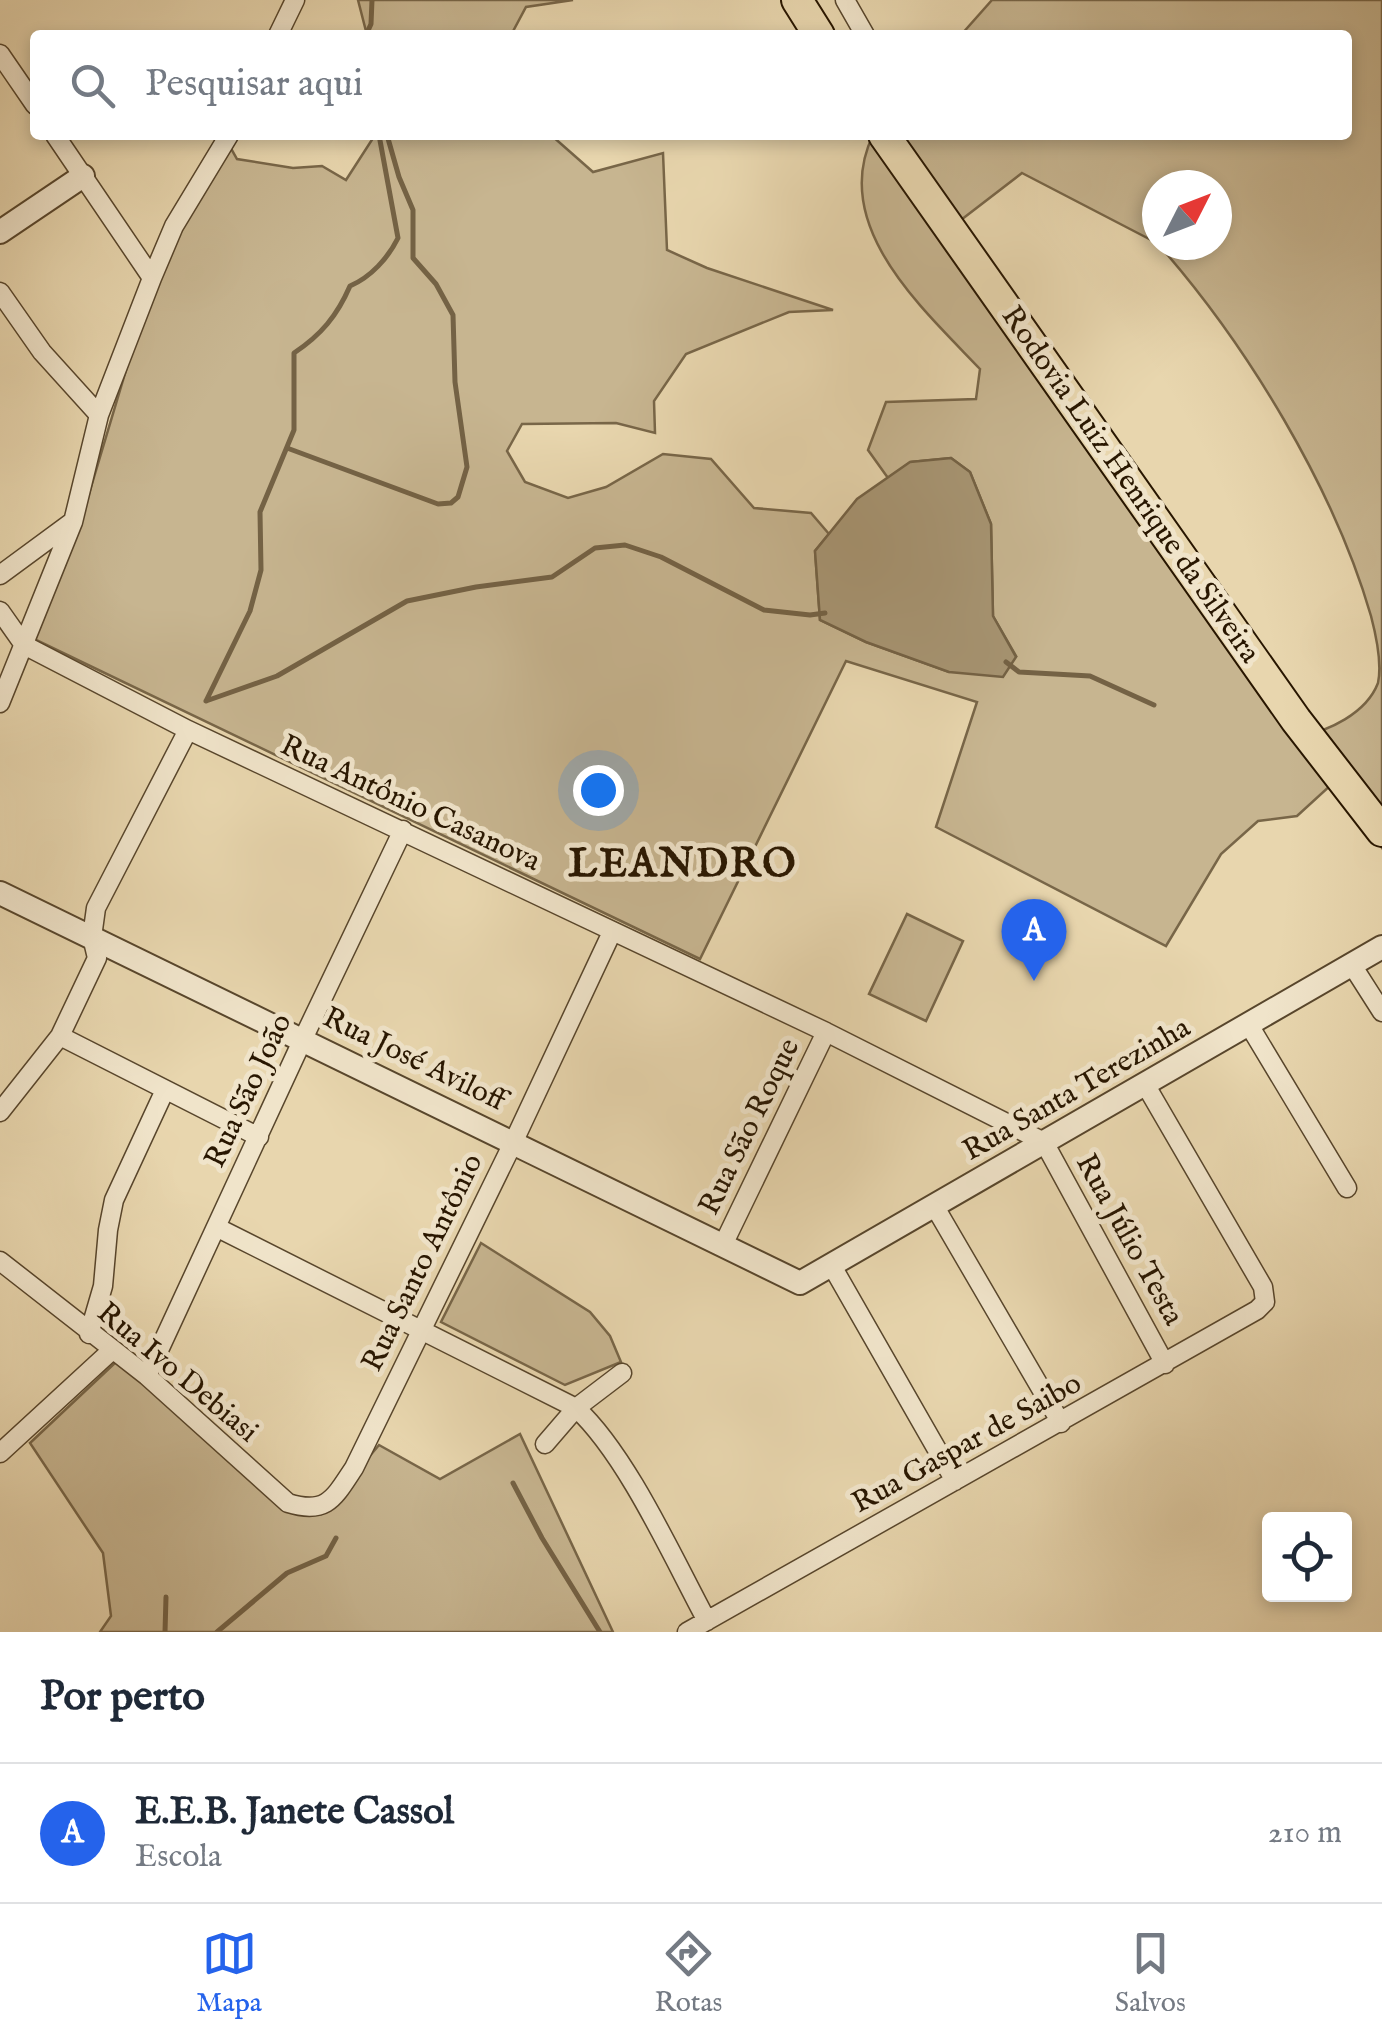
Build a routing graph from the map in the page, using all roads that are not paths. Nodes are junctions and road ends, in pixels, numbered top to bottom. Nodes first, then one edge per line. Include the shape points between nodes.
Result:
1 (295, 0) edge
2 (797, 0) edge
3 (845, 0) edge
4 (280, 30) edge
5 (815, 30) edge
6 (862, 30) edge
7 (0, 54) edge
8 (30, 99) edge
9 (58, 140) edge
10 (226, 140) edge
11 (888, 140) edge
12 (83, 176) junction
13 (0, 232) edge
14 (152, 278) junction
15 (0, 292) edge
16 (98, 415) junction
17 (73, 522) junction
18 (0, 575) edge
19 (0, 611) edge
20 (24, 645) junction
21 (0, 703) edge
22 (188, 730) junction
23 (403, 830) junction
24 (1382, 831) edge
25 (0, 893) edge
26 (612, 932) junction
27 (92, 937) junction
28 (1382, 947) edge
29 (1352, 965) junction
30 (1382, 1012) edge
31 (1250, 1025) junction
32 (826, 1032) junction
33 (60, 1036) junction
34 (303, 1038) junction
35 (1145, 1084) junction
36 (166, 1090) junction
37 (0, 1112) edge
38 (259, 1137) junction
39 (1044, 1142) junction
40 (513, 1143) junction
41 (1347, 1188) dead end
42 (934, 1208) junction
43 (216, 1227) junction
44 (723, 1245) junction
45 (0, 1261) edge
46 (832, 1266) junction
47 (800, 1283) joint
48 (420, 1329) junction
49 (90, 1334) junction
50 (112, 1351) junction
51 (1165, 1364) junction
52 (622, 1373) dead end
53 (147, 1376) junction
54 (576, 1408) junction
55 (1061, 1423) junction
56 (545, 1444) dead end
57 (0, 1453) edge
58 (955, 1481) junction
59 (325, 1505) joint
60 (707, 1620) junction
61 (688, 1632) edge

1 - 4 street
2 - 5 main road
3 - 6 street
7 - 8 street
9 - 12 street
10 - 14 street via 174,226
11 - 24 main road, Rodovia Luiz Henrique da Silveira via 1296,720
12 - 13 street
12 - 14 street
14 - 16 street
15 - 16 street
16 - 17 street
17 - 18 street
17 - 20 street
19 - 20 street
20 - 21 street
20 - 22 street, Rua Antônio Casanova
22 - 23 street, Rua Antônio Casanova
22 - 27 street via 108,880
23 - 26 street, Rua Antônio Casanova
23 - 34 street, Rua São João
25 - 27 street, Rua José Aviloff
26 - 32 street, Rua Antônio Casanova
26 - 40 street, Rua Santo Antônio
27 - 33 street via 97,958
27 - 34 street, Rua José Aviloff
28 - 29 street, Rua Santa Terezinha
29 - 30 street
29 - 31 street, Rua Santa Terezinha
31 - 35 street, Rua Santa Terezinha
31 - 41 street
32 - 39 street, Rua Antônio Casanova
32 - 44 street, Rua São Roque
33 - 36 street
33 - 37 street
34 - 38 street, Rua São João
34 - 40 street, Rua José Aviloff
35 - 39 street, Rua Santa Terezinha
35 - 51 street, Rua Gaspar de Saibo via 1266,1296 1257,1310
36 - 38 street
36 - 49 street via 114,1200
38 - 43 street, Rua São João
39 - 42 street, Rua Santa Terezinha
39 - 51 street, Rua Júlio Testa
40 - 44 street, Rua José Aviloff
40 - 48 street, Rua Santo Antônio
42 - 46 street, Rua Santa Terezinha
42 - 55 street
43 - 48 street
43 - 53 street, Rua São João
44 - 47 street, Rua José Aviloff
45 - 49 street, Rua Ivo Debiasi
46 - 47 street, Rua Santa Terezinha
46 - 58 street
48 - 54 street
48 - 59 street, Rua Santo Antônio via 354,1468
49 - 50 street, Rua Ivo Debiasi
50 - 53 street, Rua Ivo Debiasi
50 - 57 street
51 - 55 street, Rua Gaspar de Saibo
52 - 54 street
53 - 59 street, Rua Ivo Debiasi via 288,1503
54 - 56 street
54 - 60 street via 596,1426
55 - 58 street, Rua Gaspar de Saibo
58 - 60 street, Rua Gaspar de Saibo
60 - 61 street, Rua Gaspar de Saibo

